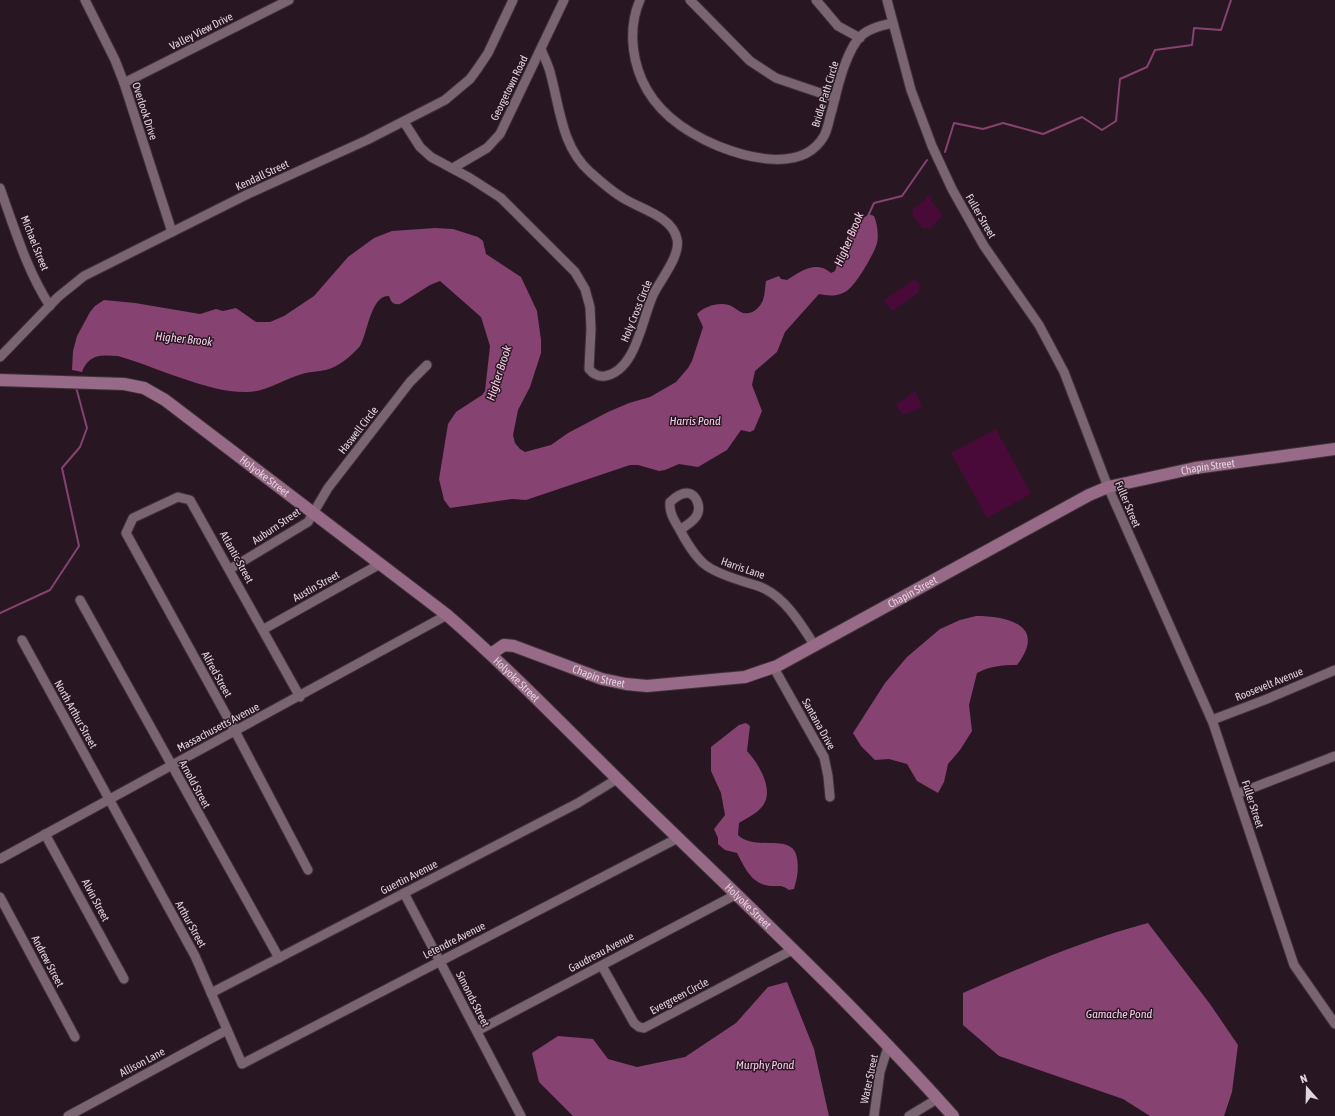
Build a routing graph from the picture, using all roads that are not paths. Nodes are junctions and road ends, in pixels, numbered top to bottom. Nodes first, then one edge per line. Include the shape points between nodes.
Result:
1 (85, 0) edge
2 (289, 0) edge
3 (513, 0) edge
4 (564, 0) edge
5 (640, 0) edge
6 (690, 0) edge
7 (816, 0) edge
8 (887, 0) edge
9 (893, 23) junction
10 (860, 38) junction
11 (541, 50) junction
12 (124, 83) junction
13 (834, 98) junction
14 (404, 122) junction
15 (453, 168) junction
16 (0, 188) edge
17 (172, 232) junction
18 (50, 306) junction
19 (0, 357) edge
20 (427, 365) dead end
21 (0, 380) edge
22 (1335, 449) edge
23 (1108, 487) junction
24 (313, 513) junction
25 (680, 530) dead end
26 (126, 533) joint
27 (380, 564) junction
28 (230, 569) junction
29 (80, 600) dead end
30 (447, 615) junction
31 (264, 629) junction
32 (22, 640) dead end
33 (815, 646) junction
34 (491, 654) junction
35 (774, 668) junction
36 (1335, 670) edge
37 (300, 697) junction
38 (1212, 720) junction
39 (235, 731) junction
40 (1335, 756) edge
41 (171, 765) junction
42 (617, 778) junction
43 (1238, 794) junction
44 (830, 797) dead end
45 (109, 800) junction
46 (45, 834) junction
47 (678, 838) junction
48 (0, 859) edge
49 (308, 870) dead end
50 (404, 893) junction
51 (737, 894) junction
52 (0, 897) edge
53 (794, 949) junction
54 (279, 958) junction
55 (440, 960) junction
56 (602, 966) junction
57 (124, 979) dead end
58 (211, 993) junction
59 (1335, 1024) edge
60 (227, 1030) junction
61 (477, 1031) junction
62 (75, 1037) dead end
63 (888, 1046) junction
64 (242, 1064) joint
65 (937, 1099) junction
66 (519, 1115) edge
67 (68, 1116) edge
68 (874, 1116) edge
69 (909, 1116) edge
70 (953, 1116) edge

1 - 12 street, Overlook Drive
2 - 12 street, Valley View Drive
3 - 14 street, Kendall Street via 488,53 470,79 445,100
4 - 11 street, Georgetown Road
5 - 13 street, Bridle Path Circle via 632,41 642,80 671,118 702,138 723,148 756,158 774,160 798,156 815,146 824,136
6 - 13 street via 750,62 776,78
7 - 10 street via 838,26
8 - 9 street, Fuller Street
9 - 10 street, Bridle Path Circle via 872,30
9 - 23 street, Fuller Street via 911,90 936,155 984,246 1036,320 1058,358
10 - 13 street, Bridle Path Circle via 850,53
11 - 15 street, Georgetown Road via 495,140 487,148
11 - 15 street, Holy Cross Circle via 550,71 569,142 579,160 616,194 668,223 677,238 676,254 654,294 632,354 621,366 605,376 590,371 590,306 578,277 501,198
12 - 17 street, Overlook Drive
14 - 15 street, Holy Cross Circle via 420,147 431,157
14 - 17 street, Kendall Street
16 - 18 street, Michael Street via 31,269
17 - 18 street, Kendall Street via 84,276
18 - 19 street, Kendall Street
20 - 24 street, Haswell Circle via 410,382 328,488
21 - 24 main road, Holyoke Street via 129,384 144,388 155,393
22 - 23 main road, Chapin Street via 1195,468
23 - 33 main road, Chapin Street via 1089,495
23 - 38 street, Fuller Street
24 - 27 main road, Holyoke Street
24 - 28 street, Auburn Street via 308,522
25 - 33 street, Harris Lane via 692,552 706,568 766,589 779,599
26 - 28 street, Atlantic Street via 133,518 178,497 190,500
26 - 39 street, Alfred Street
27 - 30 main road, Holyoke Street
27 - 31 street, Austin Street
28 - 31 street, Atlantic Street
29 - 41 street, Arnold Street
30 - 34 main road, Holyoke Street
30 - 37 street, Massachusetts Avenue
31 - 37 street, Atlantic Street
32 - 45 street, North Arthur Street
33 - 35 main road, Chapin Street
34 - 35 main road, Chapin Street via 504,645 514,646 602,679 647,686 745,677
34 - 42 main road, Holyoke Street
35 - 44 street, Santana Drive via 824,757
36 - 38 street, Roosevelt Avenue
37 - 39 street, Massachusetts Avenue
38 - 43 street, Fuller Street
39 - 41 street, Massachusetts Avenue
39 - 49 street, Alfred Street
40 - 43 street
41 - 45 street, Massachusetts Avenue
41 - 54 street, Arnold Street
42 - 47 main road, Holyoke Street
42 - 50 street, Guertin Avenue via 578,803
43 - 59 street, Fuller Street via 1294,965
45 - 46 street, Massachusetts Avenue
45 - 58 street, Arthur Street via 195,956
46 - 48 street, Massachusetts Avenue
46 - 57 street, Alvin Street
47 - 51 main road, Holyoke Street
47 - 55 street, Letendre Avenue
50 - 54 street, Guertin Avenue
50 - 55 street, Simonds Street
51 - 53 main road, Holyoke Street
51 - 56 street, Gaudreau Avenue
52 - 62 street, Andrew Street
53 - 56 street, Evergreen Circle via 644,1028 634,1023
53 - 63 main road, Holyoke Street
54 - 58 street, Guertin Avenue
55 - 61 street, Simonds Street
55 - 64 street, Letendre Avenue
56 - 61 street, Gaudreau Avenue
58 - 60 street, Arthur Street
60 - 64 street, Arthur Street
60 - 67 street, Allison Lane
61 - 66 street, Simonds Street
63 - 65 main road, Holyoke Street
63 - 68 street, Water Street via 880,1072
65 - 69 street
65 - 70 main road, Holyoke Street

